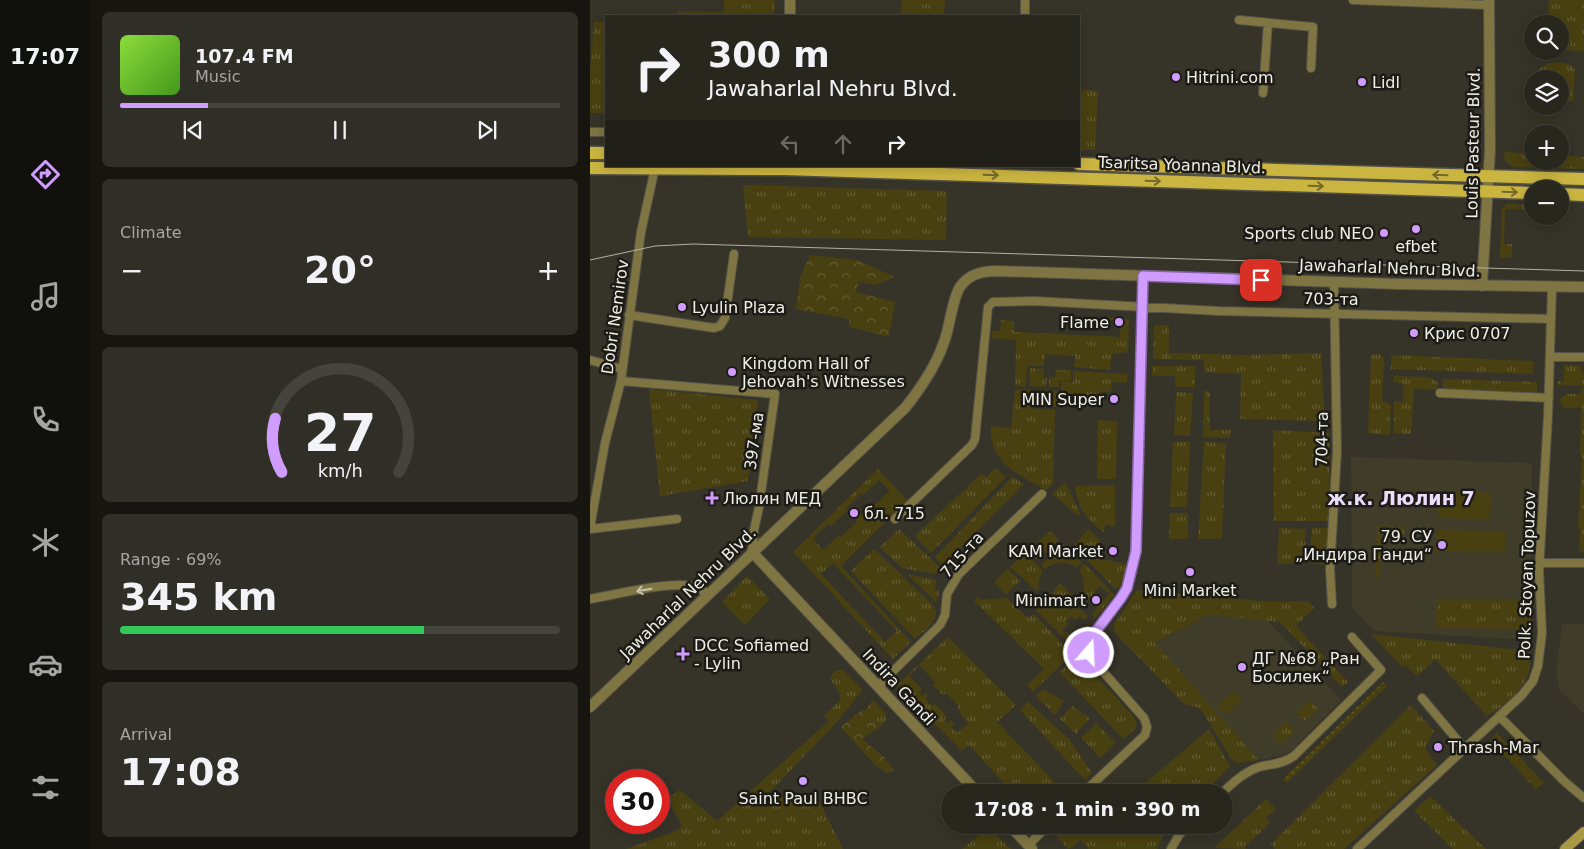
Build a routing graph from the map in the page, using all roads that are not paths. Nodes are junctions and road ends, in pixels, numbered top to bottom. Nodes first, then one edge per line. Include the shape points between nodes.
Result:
1 (790, 0) edge
2 (1025, 0) edge
3 (1353, 0) edge
4 (1489, 2) edge
5 (790, 15) edge
6 (1025, 15) edge
7 (1240, 20) dead end
8 (1268, 23) junction
9 (1311, 68) dead end
10 (1263, 93) dead end
11 (590, 132) edge
12 (605, 132) edge
13 (590, 153) edge
14 (605, 153) edge
15 (1080, 164) edge
16 (590, 168) edge
17 (655, 168) junction
18 (785, 168) edge
19 (1488, 176) junction
20 (1584, 179) edge
21 (1487, 192) junction
22 (1524, 193) edge
23 (1569, 194) edge
24 (1584, 195) edge
25 (734, 254) dead end
26 (1143, 276) junction
27 (1334, 282) junction
28 (1482, 286) junction
29 (1552, 286) junction
30 (1584, 287) edge
31 (1142, 307) junction
32 (1334, 313) junction
33 (629, 315) junction
34 (1551, 319) junction
35 (1550, 357) junction
36 (1584, 357) edge
37 (590, 360) edge
38 (622, 369) junction
39 (621, 382) junction
40 (1440, 393) dead end
41 (1549, 398) junction
42 (1042, 494) dead end
43 (591, 518) edge
44 (678, 519) dead end
45 (895, 519) dead end
46 (590, 529) edge
47 (752, 552) junction
48 (1540, 563) junction
49 (1584, 564) edge
50 (709, 594) junction
51 (590, 599) edge
52 (1331, 601) dead end
53 (1352, 637) dead end
54 (878, 686) junction
55 (1422, 698) dead end
56 (590, 707) edge
57 (1499, 716) junction
58 (1464, 748) junction
59 (970, 784) edge
60 (1093, 784) edge
61 (1232, 784) edge
62 (1584, 798) edge
63 (1584, 832) edge
64 (1018, 834) edge
65 (1041, 834) edge
66 (1180, 834) edge
67 (1030, 847) edge
68 (1570, 847) edge
69 (1171, 849) edge
70 (1357, 849) edge

1 - 5 street
2 - 6 street
3 - 4 street
4 - 19 street, Louis Pasteur Blvd.
7 - 8 street
8 - 9 street via 1313,27
8 - 10 street
11 - 12 street
13 - 14 main road
19 -> 15 main road, Tsaritsa Yoanna Blvd.
16 - 17 main road, Tsaritsa Yoanna Blvd.
17 - 18 main road, Tsaritsa Yoanna Blvd.
17 - 33 street, Dobri Nemirov via 641,232
18 -> 21 main road, Tsaritsa Yoanna Blvd.
19 - 20 main road, Tsaritsa Yoanna Blvd.
19 - 21 street, Louis Pasteur Blvd.
21 -> 22 main road, Tsaritsa Yoanna Blvd.
21 - 28 street, Louis Pasteur Blvd.
23 - 24 main road
25 - 33 street via 726,318 720,326 714,328
26 - 27 street, Jawaharlal Nehru Blvd.
26 - 31 street
26 - 47 street, Jawaharlal Nehru Blvd. via 997,271 973,275 959,288 944,343 930,373 905,408
27 - 28 street, Jawaharlal Nehru Blvd.
27 - 32 street, 704-та
28 - 29 street, Jawaharlal Nehru Blvd.
29 - 30 street, Jawaharlal Nehru Blvd.
29 - 34 street, Polk. Stoyan Topuzov
31 - 32 street, 703-та
31 - 45 street, 703-та via 1034,301 991,303 988,307 975,439
31 - 60 street via 1136,551 1127,588 1090,639 1088,648 1091,658 1144,718 1147,727 1145,735
32 - 34 street, 703-та
32 - 52 street, 704-та via 1337,451
33 - 38 street, Dobri Nemirov
34 - 35 street, Polk. Stoyan Topuzov
35 - 36 street
35 - 41 street, Polk. Stoyan Topuzov
37 - 38 street
38 - 39 street, Dobri Nemirov
39 - 43 street, Dobri Nemirov
39 - 47 street, 397-ма via 775,394
40 - 41 street
41 - 48 street, Polk. Stoyan Topuzov
42 - 54 street, 715-та via 959,574 947,594 942,622
43 - 46 street, Dobri Nemirov
44 - 46 street
47 - 50 street, Jawaharlal Nehru Blvd.
47 - 54 street, Indira Gandi
48 - 49 street
48 - 57 street, Polk. Stoyan Topuzov via 1542,633 1538,666 1533,681
50 -> 51 street via 683,585
50 - 56 street, Jawaharlal Nehru Blvd.
53 - 61 street via 1381,670 1294,756 1245,773
54 - 59 street, Indira Gandi
55 - 58 street
57 - 58 street, Polk. Stoyan Topuzov
57 - 62 street
58 - 70 street, Polk. Stoyan Topuzov
63 - 68 main road
64 - 67 street
65 - 67 street
66 - 69 street

